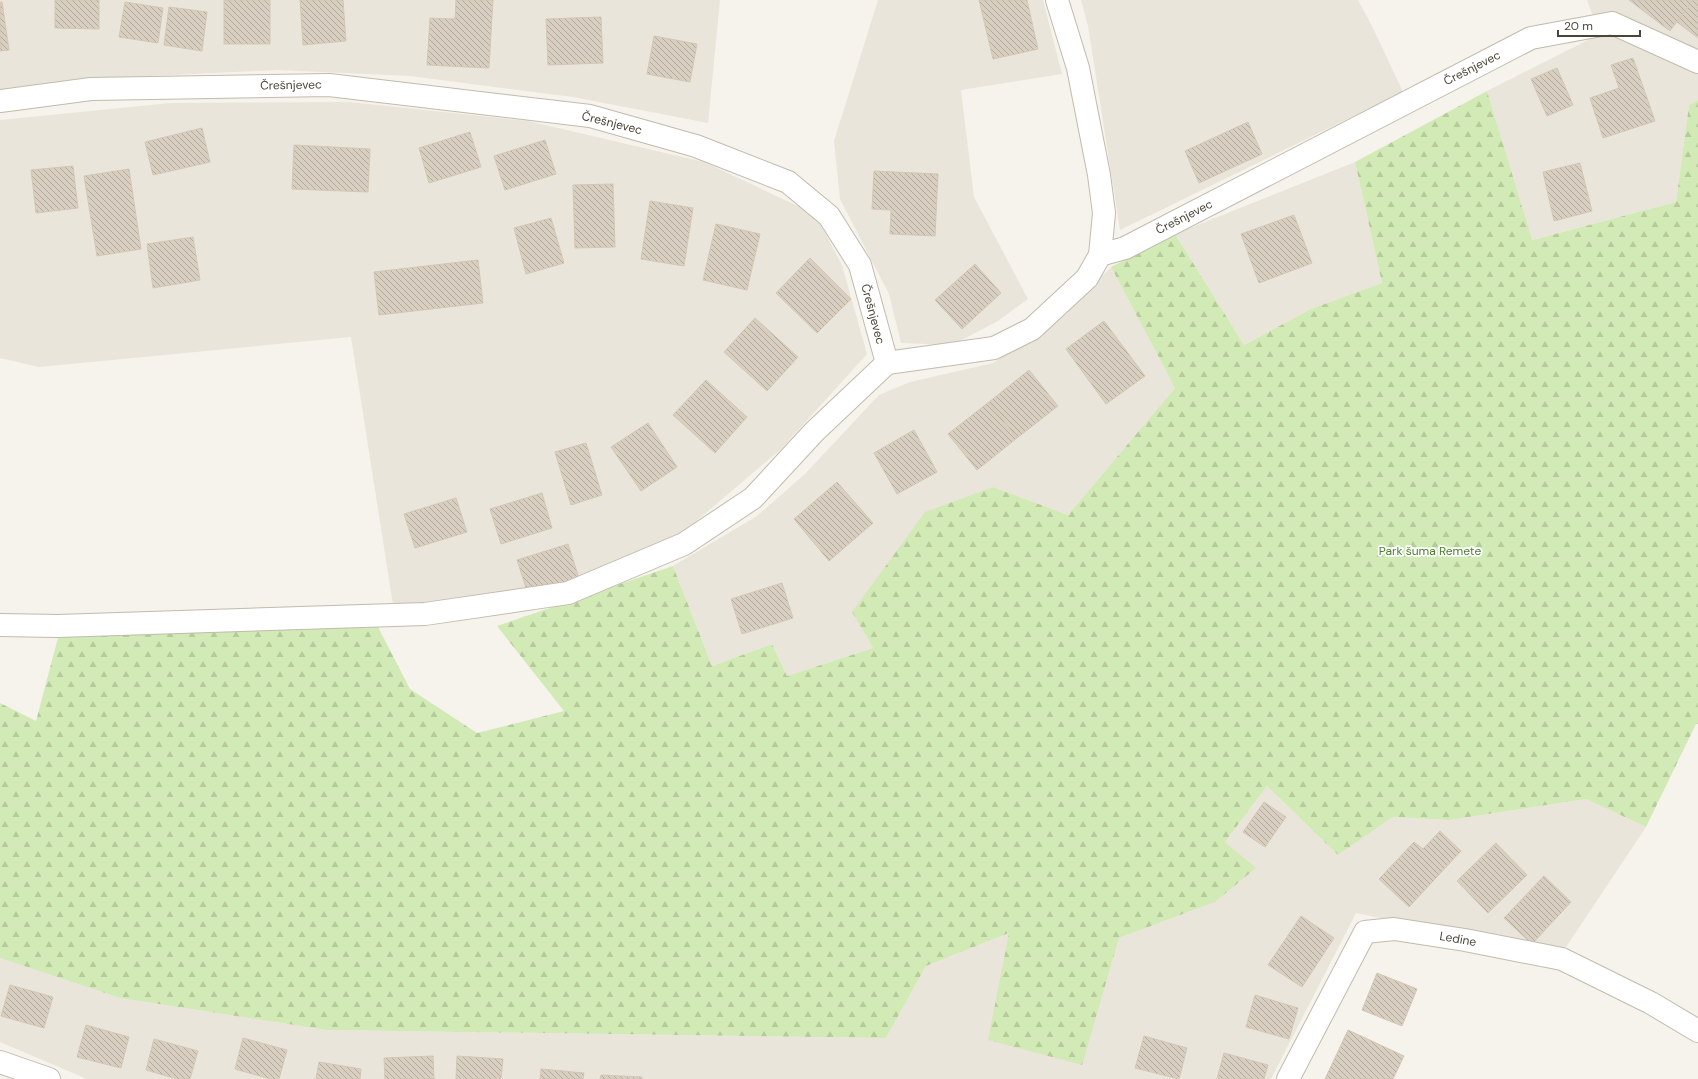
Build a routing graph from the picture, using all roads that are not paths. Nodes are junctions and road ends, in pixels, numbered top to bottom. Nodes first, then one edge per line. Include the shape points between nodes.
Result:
1 (1056, 0) edge
2 (1698, 62) edge
3 (0, 101) edge
4 (1100, 255) junction
5 (887, 363) junction
6 (0, 625) edge
7 (1698, 1031) edge
8 (0, 1062) edge
9 (49, 1079) edge
10 (1288, 1079) edge

1 - 4 street via 1078,68 1099,175 1104,213
2 - 4 street, Črešnjevec via 1612,22 1532,38 1125,248
3 - 5 street, Črešnjevec via 91,89 329,85 590,116 696,146 788,182 829,216 860,265
4 - 5 street via 1087,278 1032,329 994,348
5 - 6 street via 814,432 753,498 684,544 568,593 425,614 58,626
7 - 10 street, Ledine via 1651,1003 1562,959 1394,929 1365,932
8 - 9 street

